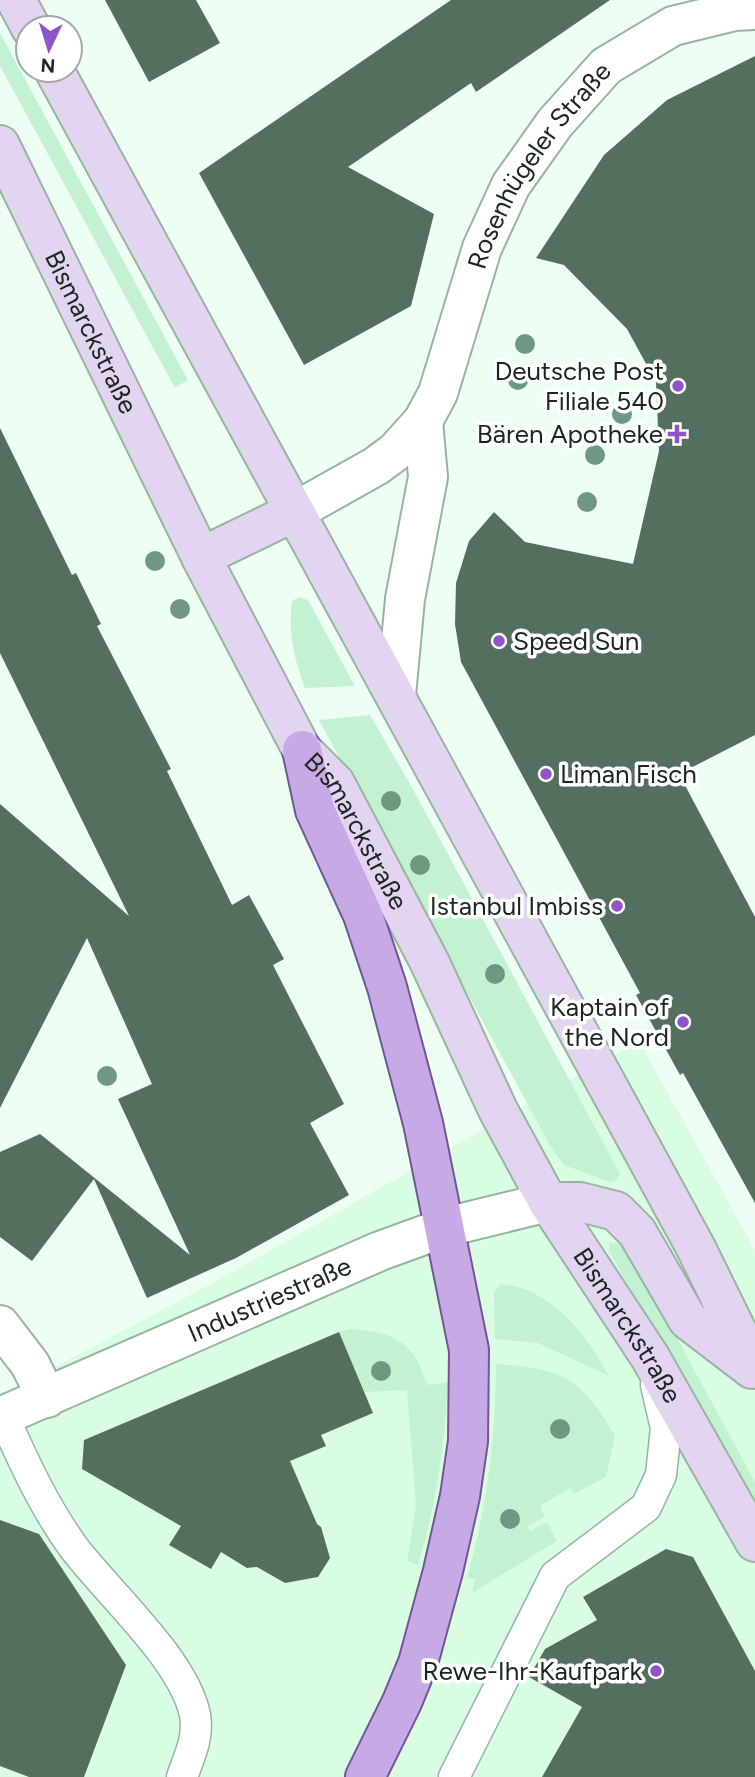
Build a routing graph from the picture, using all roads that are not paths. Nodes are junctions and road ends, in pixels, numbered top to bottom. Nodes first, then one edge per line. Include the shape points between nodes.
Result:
1 (755, 10) edge
2 (62, 84) edge
3 (0, 145) edge
4 (423, 421) junction
5 (293, 512) junction
6 (201, 557) junction
7 (396, 695) junction
8 (302, 750) junction
9 (548, 1202) junction
10 (446, 1227) junction
11 (0, 1325) edge
12 (650, 1357) junction
13 (755, 1370) edge
14 (47, 1398) junction
15 (1, 1417) edge
16 (755, 1542) edge
17 (181, 1777) edge
18 (365, 1777) edge
19 (453, 1777) edge

1 - 4 street, Rosenhügeler Straße via 673,26 606,66 555,124 511,184 482,248 442,383
2 - 5 main road
3 - 6 main road, Bismarckstraße
4 - 5 street, Rosenhügeler Straße via 376,466
4 - 7 street via 428,477 405,599
5 - 6 main road
5 - 7 main road
6 - 8 main road, Bismarckstraße
7 - 13 main road via 696,1248
8 - 9 main road, Bismarckstraße via 335,783 354,817
8 - 10 main road via 315,810 363,915 387,987
9 - 10 street, Industriestraße
9 - 12 main road, Bismarckstraße
9 - 13 main road via 580,1202 616,1211 637,1232 688,1320
10 - 14 street, Industriestraße via 342,1267
10 - 18 main road via 469,1350 471,1392 460,1496 418,1663
11 - 14 street via 30,1364
12 - 16 main road, Bismarckstraße
12 - 19 lane via 666,1428 660,1475 646,1507 555,1576
14 - 15 street, Industriestraße
15 - 17 lane via 50,1513 171,1664 188,1692 196,1740

